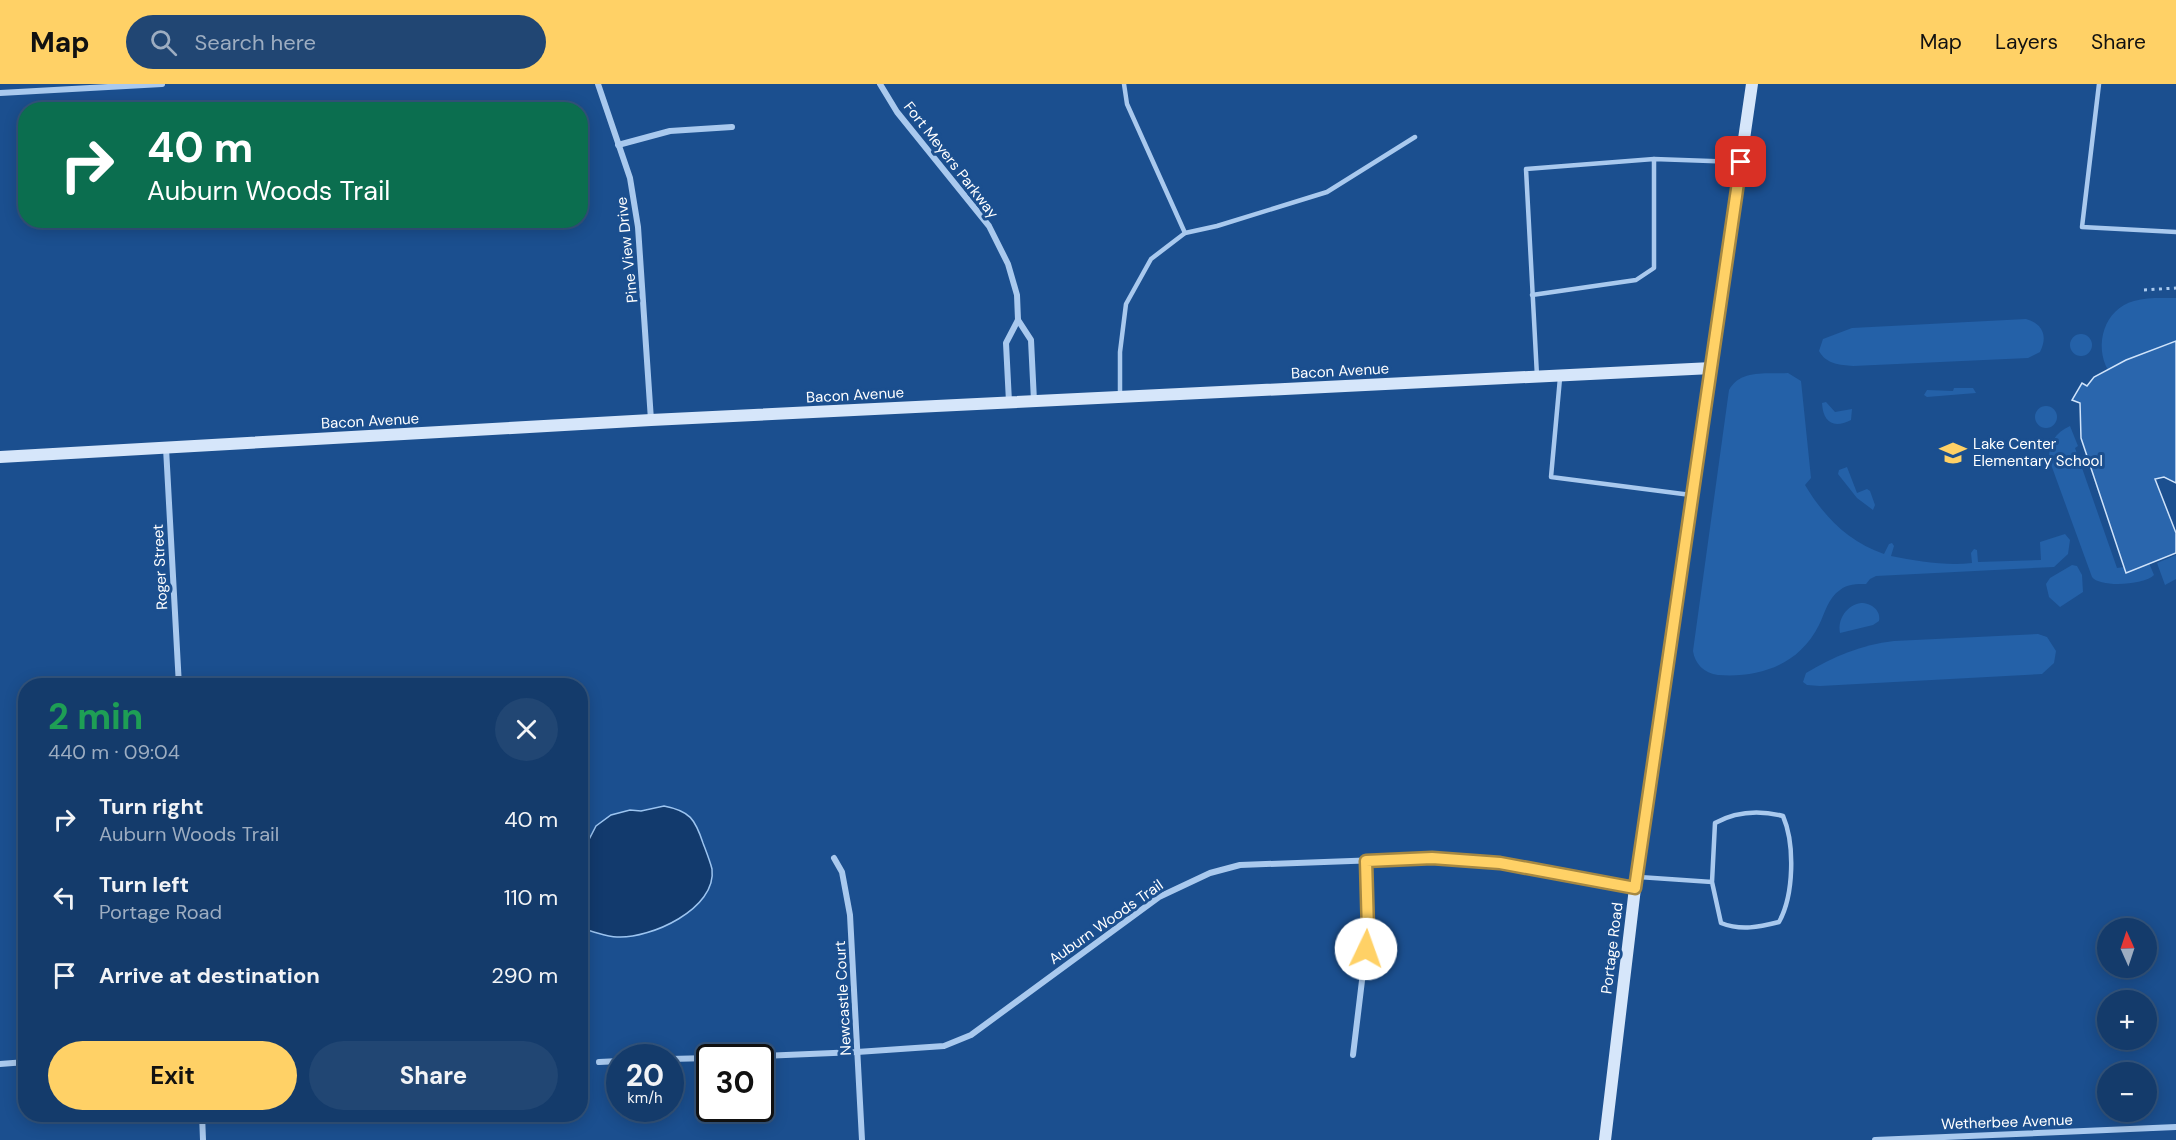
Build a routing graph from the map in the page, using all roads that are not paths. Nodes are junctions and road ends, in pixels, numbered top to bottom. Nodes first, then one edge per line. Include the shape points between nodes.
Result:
1 (162, 84) edge
2 (598, 84) edge
3 (880, 84) edge
4 (1124, 84) edge
5 (1752, 84) edge
6 (2099, 84) edge
7 (80, 86) edge
8 (0, 93) edge
9 (732, 127) dead end
10 (1415, 137) dead end
11 (618, 145) junction
12 (1654, 159) junction
13 (1741, 162) junction
14 (2176, 232) edge
15 (1185, 233) junction
16 (1532, 295) junction
17 (1018, 321) junction
18 (1712, 368) junction
19 (1560, 375) junction
20 (1537, 376) junction
21 (1120, 397) junction
22 (1034, 401) junction
23 (1009, 402) junction
24 (651, 420) junction
25 (166, 448) junction
26 (0, 457) edge
27 (1693, 495) junction
28 (179, 678) edge
29 (834, 858) dead end
30 (1366, 861) junction
31 (1635, 882) junction
32 (1712, 882) junction
33 (857, 1052) junction
34 (774, 1055) edge
35 (1353, 1055) dead end
36 (599, 1062) dead end
37 (606, 1062) edge
38 (18, 1063) edge
39 (0, 1064) edge
40 (202, 1122) edge
41 (2176, 1127) edge
42 (203, 1140) edge
43 (862, 1140) edge
44 (1605, 1140) edge
45 (1875, 1140) edge

1 - 7 street
2 - 11 street, Pine View Drive
3 - 17 street, Fort Meyers Parkway via 897,112 989,226 1008,264 1017,295
4 - 15 lane via 1127,104
5 - 13 street, Portage Road
6 - 14 lane via 2082,227
7 - 8 street
9 - 11 street via 670,131
10 - 15 lane via 1328,192
11 - 24 street, Pine View Drive via 630,178 638,227
12 - 13 lane
12 - 16 lane via 1654,268 1636,280
12 - 16 lane via 1526,169
13 - 18 street, Portage Road
15 - 21 lane via 1151,259 1126,304
16 - 20 lane
17 - 22 street, Fort Meyers Parkway via 1031,340
17 - 23 street, Fort Meyers Parkway via 1006,343
18 - 19 street, Bacon Avenue
18 - 27 street, Portage Road
19 - 20 street, Bacon Avenue
19 - 27 lane via 1551,477
20 - 21 street, Bacon Avenue
21 - 22 street, Bacon Avenue
22 - 23 street, Bacon Avenue
23 - 24 street, Bacon Avenue
24 - 25 street, Bacon Avenue
25 - 26 street, Bacon Avenue
25 - 28 street, Roger Street
27 - 31 street, Portage Road
29 - 33 street, Newcastle Court via 842,872 850,915
30 - 31 street, Auburn Woods Trail via 1432,858 1500,863
30 - 33 street, Auburn Woods Trail via 1240,865 1210,873 1159,897 971,1035 944,1046
30 - 35 street via 1368,931
31 - 32 lane
31 - 44 street, Portage Road
32 - 32 lane via 1721,923 1733,928 1779,921 1785,912 1793,851 1783,816 1751,812 1715,823
33 - 34 street, Auburn Woods Trail
33 - 43 street, Newcastle Court
36 - 37 street
38 - 39 street
40 - 42 street
41 - 45 street, Wetherbee Avenue

